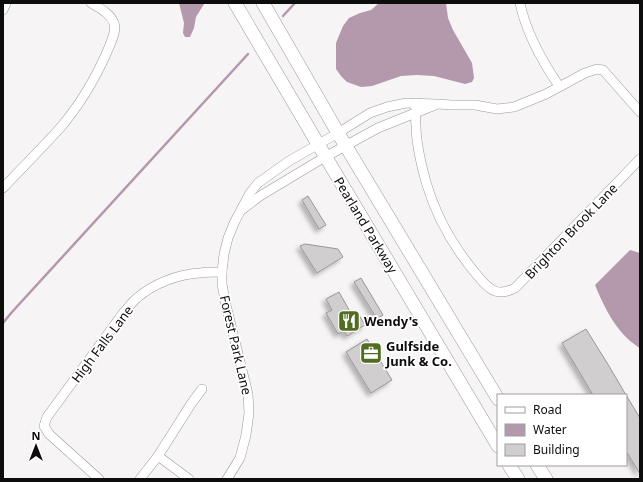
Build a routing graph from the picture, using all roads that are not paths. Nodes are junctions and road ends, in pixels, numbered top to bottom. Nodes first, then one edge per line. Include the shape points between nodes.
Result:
1 (6, 3) edge
2 (91, 3) edge
3 (235, 3) edge
4 (263, 3) edge
5 (520, 3) edge
6 (3, 10) edge
7 (559, 86) junction
8 (416, 103) junction
9 (437, 104) junction
10 (640, 112) edge
11 (416, 113) junction
12 (338, 133) junction
13 (318, 144) junction
14 (346, 145) junction
15 (325, 157) junction
16 (640, 159) edge
17 (3, 188) edge
18 (242, 210) junction
19 (222, 272) junction
20 (202, 389) dead end
21 (497, 397) edge
22 (497, 444) edge
23 (158, 456) junction
24 (510, 466) edge
25 (538, 466) edge
26 (99, 479) edge
27 (140, 479) edge
28 (189, 479) edge
29 (227, 479) edge
30 (518, 479) edge
31 (546, 479) edge

1 - 6 street
2 - 17 street via 105,11 114,23 112,41 104,58 76,107
3 - 13 main road, Pearland Parkway
4 - 12 main road, Pearland Parkway
5 - 7 street via 528,30
7 - 9 street, Forest Park Lane via 514,107 497,109 475,105
7 - 10 street, Forest Park Lane via 585,73 603,70
8 - 9 street, Forest Park Lane
8 - 11 street
8 - 12 street, Forest Park Lane via 387,107 370,113
9 - 11 street
11 - 14 street via 378,128
11 - 16 street, Brighton Brook Lane via 415,124 421,160 440,219 470,267 485,285 496,292 508,292 515,288
12 - 13 street, Forest Park Lane
12 - 14 main road, Pearland Parkway
13 - 15 main road, Pearland Parkway
13 - 18 street, Forest Park Lane via 258,183
14 - 15 street
14 - 21 main road, Pearland Parkway
15 - 18 street via 260,196
15 - 22 main road, Pearland Parkway
18 - 19 street, Forest Park Lane via 228,238
19 - 26 street, High Falls Lane via 177,277 136,299 47,417 44,426 48,434
19 - 29 street, Forest Park Lane via 225,301 248,394 249,413 240,458
20 - 23 street
23 - 27 street
23 - 28 street
24 - 30 main road
25 - 31 main road

